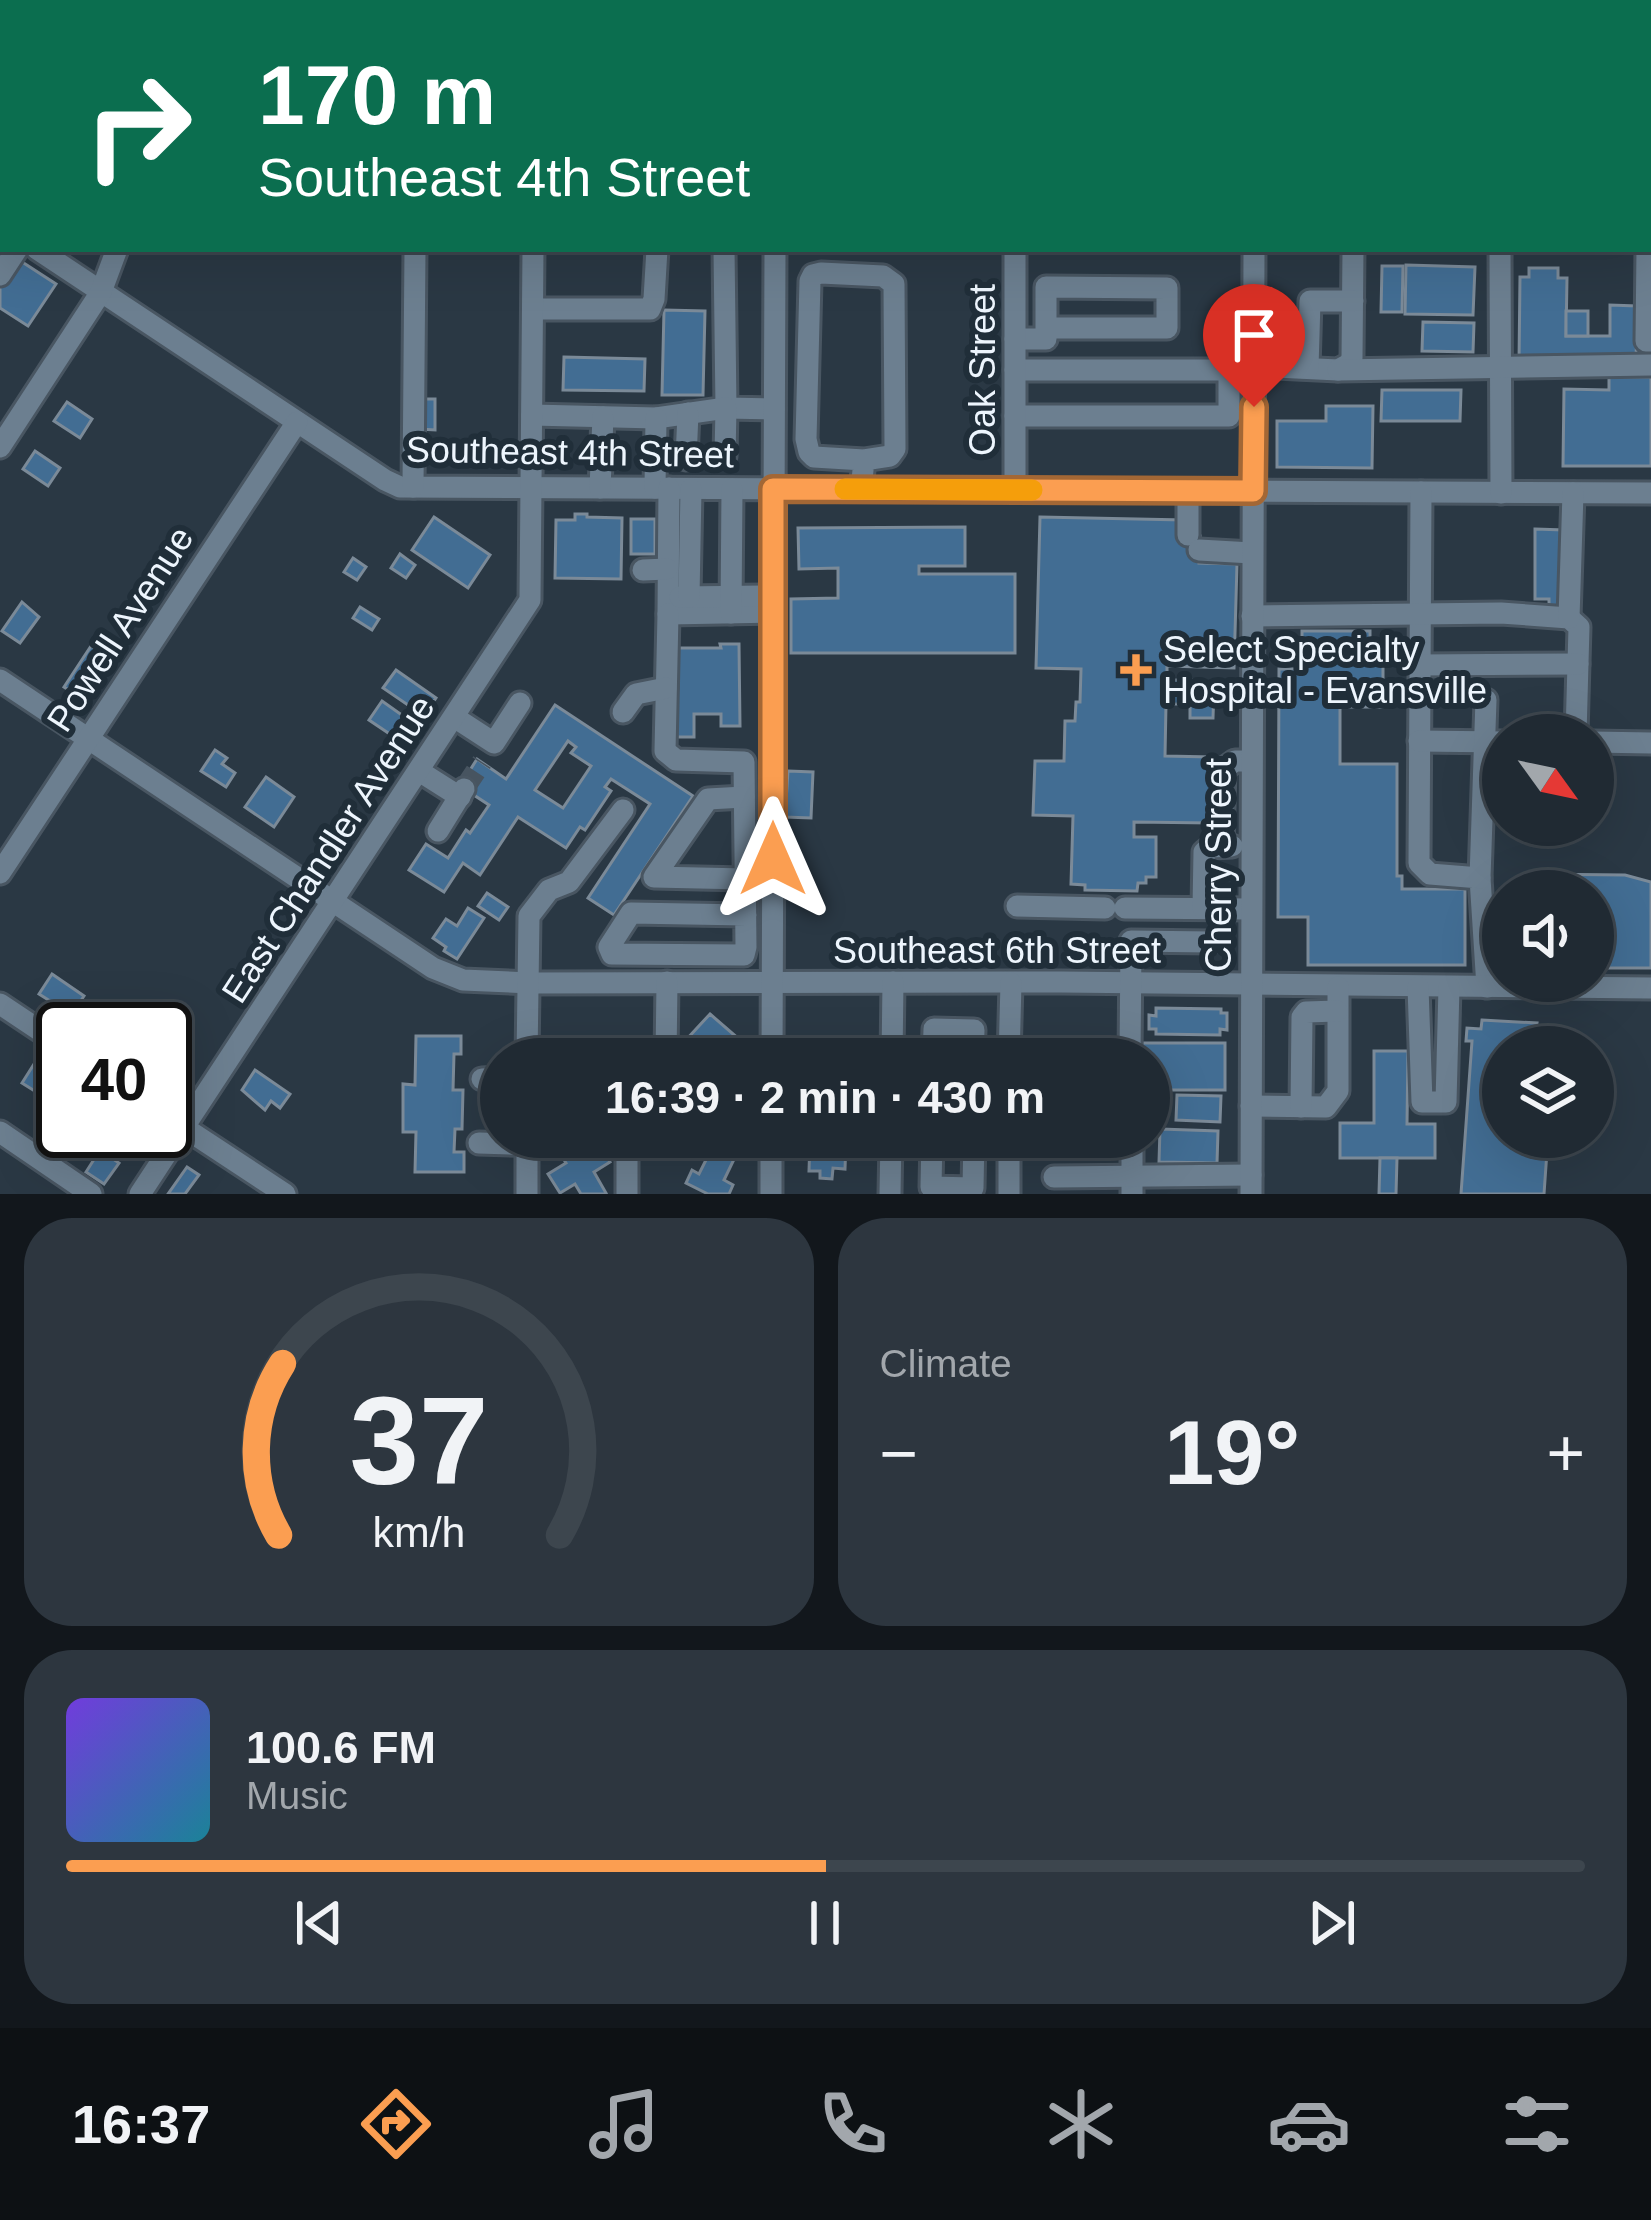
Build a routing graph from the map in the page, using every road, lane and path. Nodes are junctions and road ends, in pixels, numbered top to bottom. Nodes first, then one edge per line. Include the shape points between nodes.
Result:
1 (41, 252) edge
2 (116, 252) edge
3 (415, 252) edge
4 (533, 252) edge
5 (657, 252) edge
6 (724, 252) edge
7 (775, 252) edge
8 (1015, 252) edge
9 (1255, 252) edge
10 (1353, 252) edge
11 (1500, 252) edge
12 (1649, 252) edge
13 (101, 292) junction
14 (1353, 301) junction
15 (533, 309) junction
16 (1046, 328) junction
17 (1015, 339) junction
18 (1651, 341) edge
19 (1651, 365) edge
20 (1500, 366) junction
21 (1309, 368) junction
22 (1015, 370) junction
23 (1338, 370) junction
24 (1254, 376) junction
25 (1229, 387) junction
26 (726, 408) junction
27 (774, 409) junction
28 (688, 413) junction
29 (532, 416) junction
30 (1015, 416) junction
31 (603, 417) junction
32 (656, 418) junction
33 (297, 422) junction
34 (0, 447) edge
35 (725, 456) dead end
36 (686, 459) dead end
37 (864, 460) junction
38 (412, 487) junction
39 (532, 487) junction
40 (601, 488) junction
41 (672, 488) junction
42 (732, 489) junction
43 (773, 489) junction
44 (861, 490) junction
45 (1015, 490) junction
46 (1188, 491) junction
47 (1253, 491) junction
48 (1421, 492) junction
49 (1501, 493) junction
50 (1573, 493) junction
51 (1651, 493) edge
52 (1252, 553) junction
53 (668, 569) junction
54 (643, 570) dead end
55 (675, 603) junction
56 (773, 604) junction
57 (730, 605) junction
58 (1419, 615) junction
59 (1252, 616) junction
60 (1569, 618) junction
61 (1578, 664) junction
62 (1418, 665) junction
63 (0, 680) edge
64 (665, 688) junction
65 (1486, 700) dead end
66 (520, 703) dead end
67 (623, 712) dead end
68 (1489, 714) edge
69 (1577, 714) edge
70 (454, 717) junction
71 (88, 738) junction
72 (1419, 741) junction
73 (1482, 742) edge
74 (1614, 742) edge
75 (1651, 742) edge
76 (1251, 760) junction
77 (419, 771) junction
78 (744, 797) junction
79 (623, 810) dead end
80 (438, 831) dead end
81 (1222, 846) junction
82 (1251, 846) junction
83 (1483, 846) edge
84 (773, 859) junction
85 (745, 869) junction
86 (0, 873) edge
87 (1480, 878) junction
88 (333, 901) junction
89 (1017, 906) dead end
90 (1203, 908) junction
91 (1250, 909) junction
92 (1482, 909) edge
93 (746, 915) junction
94 (1210, 942) dead end
95 (667, 982) junction
96 (774, 982) junction
97 (892, 982) junction
98 (530, 983) junction
99 (1011, 983) junction
100 (1130, 983) junction
101 (1250, 984) junction
102 (1338, 987) junction
103 (1418, 987) junction
104 (1448, 987) junction
105 (1482, 987) edge
106 (1614, 988) edge
107 (1651, 988) edge
108 (0, 1004) edge
109 (1337, 1011) junction
110 (36, 1028) edge
111 (528, 1038) edge
112 (666, 1038) edge
113 (773, 1038) edge
114 (892, 1038) edge
115 (934, 1038) edge
116 (974, 1038) edge
117 (1010, 1038) edge
118 (1130, 1038) edge
119 (192, 1096) edge
120 (1250, 1106) junction
121 (1301, 1107) junction
122 (0, 1132) edge
123 (192, 1133) edge
124 (157, 1158) edge
125 (527, 1158) edge
126 (628, 1158) edge
127 (771, 1158) edge
128 (891, 1158) edge
129 (932, 1158) edge
130 (974, 1158) edge
131 (1009, 1158) edge
132 (1054, 1177) dead end
133 (1251, 1185) edge
134 (1132, 1186) edge
135 (92, 1194) edge
136 (140, 1194) edge
137 (285, 1194) edge
138 (527, 1194) edge
139 (627, 1194) edge
140 (771, 1194) edge
141 (890, 1194) edge
142 (1009, 1194) edge

1 - 13 street, Southeast 4th Street
2 - 13 street
3 - 38 street
4 - 15 street
5 - 15 street via 650,309
6 - 26 street
7 - 27 street
8 - 17 street, Oak Street
9 - 24 street, Cherry Street
10 - 14 street
11 - 20 street
12 - 18 street
13 - 33 street, Southeast 4th Street
13 - 34 street
14 - 21 street via 1310,301
14 - 23 street via 1352,358
15 - 29 street
16 - 16 street via 1046,287 1167,288 1167,328
16 - 17 street via 1046,340
17 - 22 street, Oak Street
19 - 20 street
20 - 23 street
20 - 49 street
21 - 23 street
21 - 24 street
22 - 25 street via 1228,370
22 - 30 street, Oak Street
24 - 25 street
24 - 47 street, Cherry Street
25 - 30 street via 1229,416
26 - 27 street
26 - 28 street
26 - 35 street
27 - 43 street
28 - 32 street
28 - 36 street
29 - 31 street
29 - 39 street
30 - 45 street, Oak Street
31 - 32 street
31 - 40 street
32 - 41 street
33 - 38 street, Southeast 4th Street via 395,486
33 - 71 street, Powell Avenue
37 - 37 street via 809,452 809,280 820,273 883,276 894,284 895,449
37 - 44 street
38 - 39 street, Southeast 4th Street
39 - 40 street, Southeast 4th Street
39 - 70 street, East Chandler Avenue via 530,600
40 - 41 street, Southeast 4th Street
41 - 42 street, Southeast 4th Street
41 - 53 street
41 - 55 street
42 - 43 street, Southeast 4th Street
42 - 57 street
43 - 44 street, Southeast 4th Street
43 - 56 street
44 - 45 street, Southeast 4th Street
45 - 46 street, Southeast 4th Street
46 - 47 street, Southeast 4th Street
46 - 52 street via 1194,542
47 - 48 street, Southeast 4th Street
47 - 52 street, Cherry Street
48 - 49 street, Southeast 4th Street
48 - 58 street
49 - 50 street, Southeast 4th Street
50 - 51 street, Southeast 4th Street
50 - 60 street
52 - 59 street, Cherry Street
53 - 54 street
53 - 55 street
55 - 57 street
55 - 64 street
56 - 57 street
56 - 84 street
58 - 59 street
58 - 60 street
58 - 62 street
59 - 76 street, Cherry Street
60 - 61 street via 1579,627
61 - 62 street
61 - 69 street
62 - 72 street
63 - 71 street, Southeast 6th Street
64 - 67 street via 636,694
64 - 78 street via 665,751 676,760 743,763
65 - 68 street
66 - 70 street via 488,753
70 - 77 street, East Chandler Avenue
71 - 86 street, Powell Avenue
71 - 88 street, Southeast 6th Street
72 - 73 street
72 - 87 street via 1419,863 1430,874
74 - 75 street
76 - 81 street via 1224,769
76 - 82 street, Cherry Street
77 - 80 street via 462,793
77 - 88 street, East Chandler Avenue
78 - 85 street
78 - 85 street via 708,799 654,877
79 - 98 street via 569,882 549,890 530,916
81 - 82 street
81 - 90 street via 1204,852
82 - 91 street, Cherry Street
83 - 87 street
84 - 85 street
84 - 96 street
85 - 93 street
87 - 92 street
88 - 98 street, Southeast 6th Street via 452,977
88 - 119 street, East Chandler Avenue
89 - 90 street
90 - 91 street
91 - 101 street, Cherry Street
93 - 93 street via 744,956 612,954 609,947 631,914
94 - 100 street via 1131,941
95 - 96 street, Southeast 6th Street
95 - 98 street, Southeast 6th Street
95 - 112 street
96 - 97 street, Southeast 6th Street
96 - 113 street
97 - 99 street, Southeast 6th Street
97 - 114 street
98 - 111 street
99 - 100 street, Southeast 6th Street
99 - 117 street
100 - 101 street, Southeast 6th Street
100 - 118 street
101 - 102 street, Southeast 6th Street
101 - 120 street, Cherry Street
102 - 103 street, Southeast 6th Street
102 - 109 street
103 - 104 street, Southeast 6th Street
103 - 104 street via 1422,1102 1446,1102
104 - 105 street, Southeast 6th Street
106 - 107 street, Southeast 6th Street
108 - 110 street
109 - 121 street via 1337,1091 1326,1107
109 - 121 street via 1302,1017
115 - 116 street via 934,1029 974,1030
120 - 121 street
120 - 133 street, Cherry Street
122 - 135 street
123 - 137 street
124 - 136 street, East Chandler Avenue
125 - 138 street
126 - 139 street
127 - 140 street
128 - 141 street
129 - 130 street via 931,1187 973,1188
131 - 142 street
132 - 134 street
133 - 134 street

